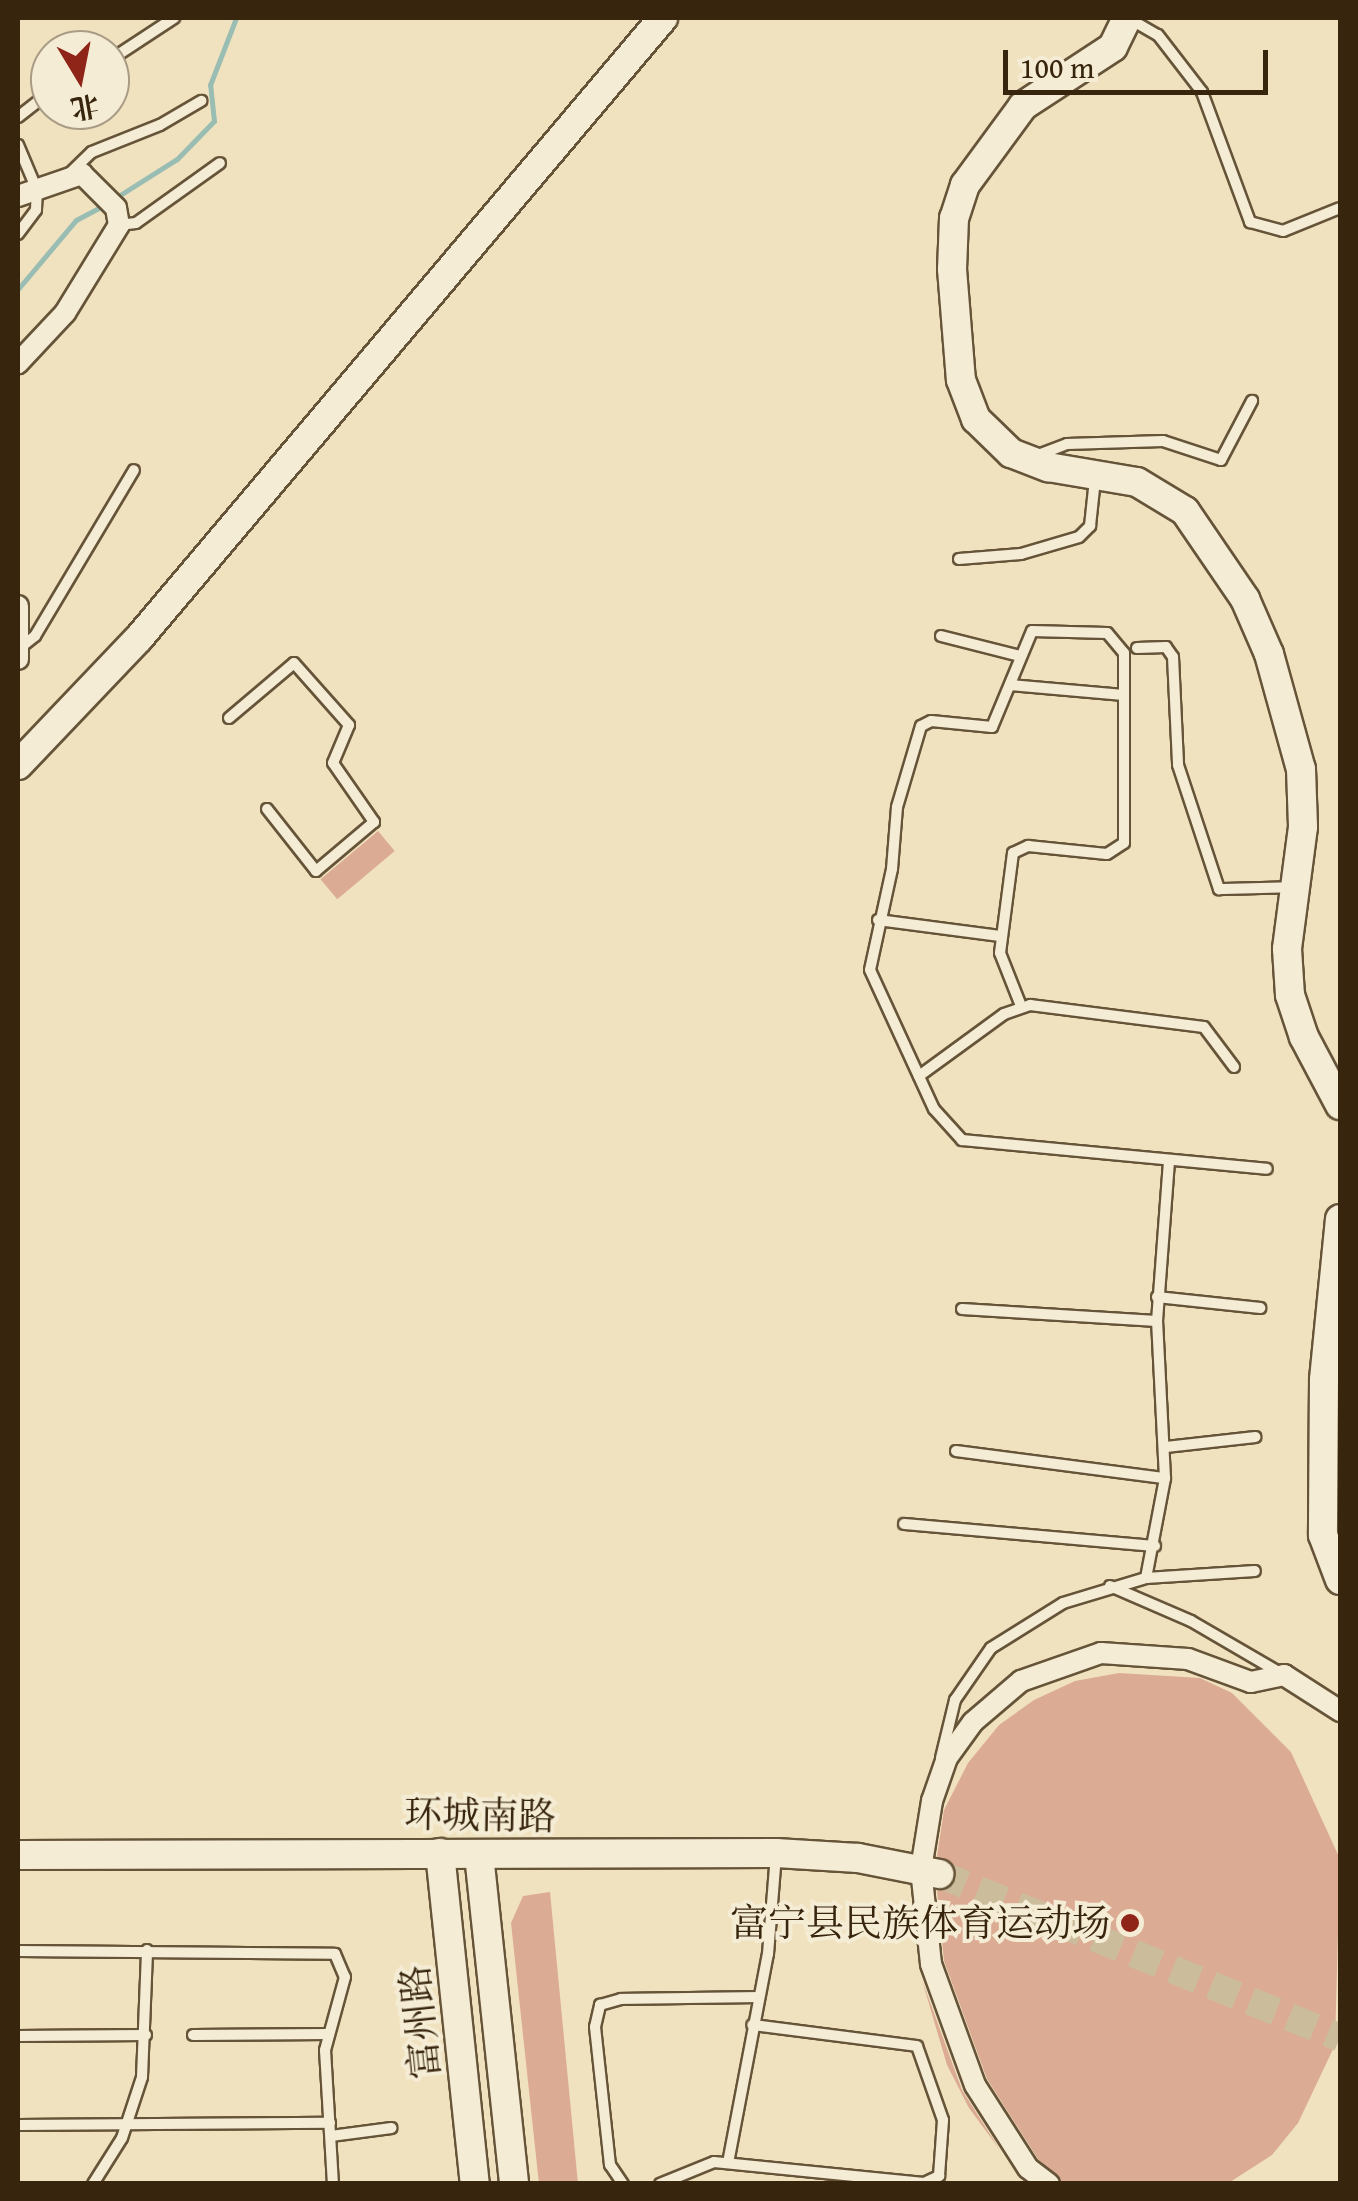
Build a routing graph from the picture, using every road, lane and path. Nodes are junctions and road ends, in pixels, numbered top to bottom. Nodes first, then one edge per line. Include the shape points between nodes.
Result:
1 (174, 18) edge
2 (663, 18) edge
3 (1126, 18) edge
4 (130, 47) edge
5 (201, 101) dead end
6 (18, 144) edge
7 (220, 163) dead end
8 (70, 174) junction
9 (27, 193) edge
10 (1340, 208) edge
11 (119, 225) junction
12 (18, 234) edge
13 (18, 363) edge
14 (1252, 400) dead end
15 (1029, 462) junction
16 (134, 470) dead end
17 (1096, 473) junction
18 (959, 559) dead end
19 (18, 606) edge
20 (941, 636) dead end
21 (1138, 648) dead end
22 (19, 653) edge
23 (1020, 656) junction
24 (1010, 685) junction
25 (1124, 694) junction
26 (229, 718) dead end
27 (18, 765) edge
28 (267, 809) dead end
29 (1294, 887) junction
30 (878, 920) junction
31 (1000, 936) junction
32 (1020, 1006) junction
33 (1234, 1067) dead end
34 (918, 1076) junction
35 (1340, 1104) edge
36 (1169, 1160) junction
37 (1267, 1168) dead end
38 (1340, 1219) edge
39 (1158, 1297) junction
40 (1260, 1308) dead end
41 (962, 1309) dead end
42 (1157, 1321) junction
43 (1254, 1437) dead end
44 (1166, 1447) junction
45 (956, 1451) dead end
46 (1165, 1478) junction
47 (904, 1524) dead end
48 (1155, 1546) junction
49 (1255, 1571) dead end
50 (1146, 1578) junction
51 (1340, 1580) edge
52 (1110, 1586) junction
53 (1284, 1676) junction
54 (1340, 1711) edge
55 (938, 1779) junction
56 (440, 1853) junction
57 (776, 1853) junction
58 (18, 1855) edge
59 (479, 1856) junction
60 (930, 1872) junction
61 (147, 1950) junction
62 (18, 1952) edge
63 (756, 1997) junction
64 (752, 2026) junction
65 (328, 2034) junction
66 (193, 2035) dead end
67 (18, 2036) edge
68 (146, 2036) junction
69 (330, 2123) junction
70 (128, 2124) junction
71 (18, 2125) edge
72 (391, 2128) dead end
73 (330, 2136) junction
74 (728, 2162) junction
75 (93, 2184) edge
76 (333, 2184) edge
77 (475, 2184) edge
78 (514, 2184) edge
79 (623, 2184) edge
80 (660, 2184) edge
81 (1049, 2184) edge

1 - 4 lane
2 - 27 main road via 140,638
3 - 10 lane via 1158,36 1202,92 1250,222 1283,230
3 - 15 main road via 1112,47 1045,87 1003,128 971,173 956,211 954,314 963,391 988,434
5 - 8 lane via 160,126 92,152
6 - 9 lane
7 - 11 lane via 136,223
8 - 9 street
8 - 11 street via 92,179 116,208
9 - 12 lane via 36,210
11 - 13 street via 64,313
14 - 15 lane via 1221,460 1163,441 1055,446
15 - 17 main road
16 - 22 lane
17 - 18 lane via 1086,533 1021,554
17 - 29 main road via 1137,482 1184,511 1258,626 1301,769 1303,827
19 - 22 street
20 - 23 lane
21 - 29 lane via 1166,647 1173,658 1178,765 1219,890
23 - 24 lane
23 - 25 lane via 1038,629 1114,636 1124,653
24 - 25 lane
24 - 30 lane via 992,727 932,721 921,726 897,807 892,869
25 - 31 lane via 1124,843 1107,854 1016,849
26 - 28 lane via 294,664 348,725 334,763 374,822 316,871
29 - 35 main road via 1286,949 1290,995 1304,1038
30 - 31 lane
30 - 34 lane via 870,970
31 - 32 lane via 1001,962
32 - 33 lane via 1199,1025
32 - 34 lane
34 - 36 lane via 943,1123 970,1142
36 - 37 lane
36 - 39 lane
38 - 51 main road via 1324,1380 1322,1536
39 - 40 lane
39 - 42 lane
41 - 42 lane
42 - 44 lane
43 - 44 lane
44 - 46 lane
45 - 46 lane
46 - 48 lane
47 - 48 lane
48 - 50 lane
49 - 50 lane
50 - 52 lane
52 - 53 lane via 1191,1621
52 - 55 lane via 1024,1623 976,1664 948,1720
53 - 54 street
53 - 55 street via 1251,1682 1199,1662 1144,1652 1059,1662 988,1707
55 - 60 street
56 - 58 main road, 环城南路
56 - 59 main road, 环城南路
56 - 77 main road, 富州路
57 - 59 main road, 环城南路
57 - 60 main road, 环城南路
57 - 63 lane via 768,1954
59 - 78 main road, 富州路
60 - 81 street via 931,1964 960,2056 1008,2142
61 - 62 lane
61 - 65 lane via 335,1954 345,1977
61 - 68 lane
63 - 64 lane
63 - 79 lane via 600,2005 596,2027 610,2165
64 - 74 lane
64 - 74 lane via 917,2046 943,2120 940,2171 924,2183
65 - 66 lane
65 - 69 lane
67 - 68 lane
68 - 70 lane
69 - 70 lane
69 - 73 lane
70 - 71 lane
70 - 75 lane
72 - 73 lane
73 - 76 lane
74 - 80 lane via 699,2164

